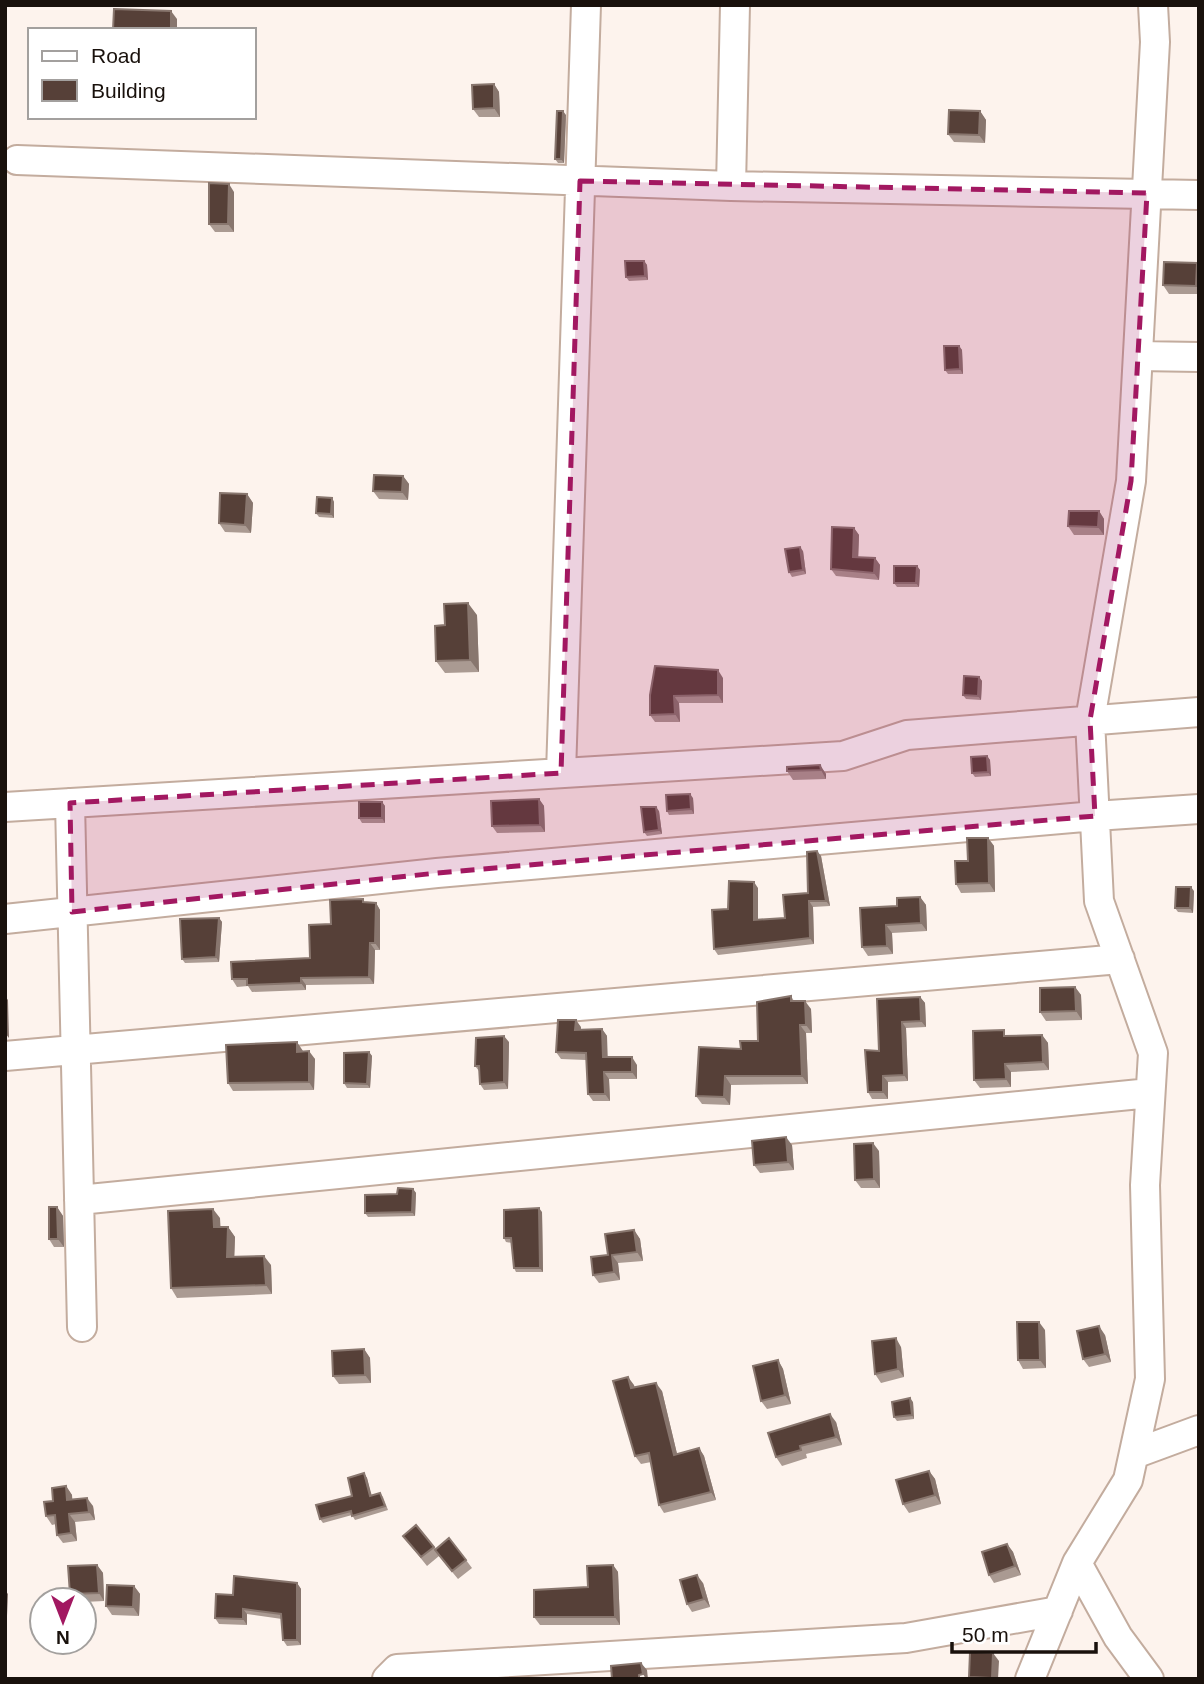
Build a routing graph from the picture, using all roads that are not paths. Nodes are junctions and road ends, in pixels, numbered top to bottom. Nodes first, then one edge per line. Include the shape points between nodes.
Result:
1 (586, 5) edge
2 (735, 5) edge
3 (1153, 5) edge
4 (17, 160) dead end
5 (580, 181) junction
6 (731, 186) junction
7 (1147, 193) junction
8 (1199, 195) edge
9 (1138, 356) junction
10 (1199, 357) edge
11 (1199, 712) edge
12 (1090, 720) junction
13 (561, 773) junction
14 (69, 803) junction
15 (5, 807) edge
16 (1199, 809) edge
17 (1095, 816) junction
18 (72, 912) junction
19 (5, 919) edge
20 (1120, 959) junction
21 (75, 1050) junction
22 (5, 1056) edge
23 (1150, 1093) junction
24 (79, 1200) junction
25 (82, 1327) dead end
26 (1199, 1430) edge
27 (1134, 1454) junction
28 (1077, 1563) junction
29 (1058, 1611) junction
30 (387, 1679) edge
31 (1030, 1679) edge
32 (1149, 1679) edge

1 - 5 street
2 - 6 street
3 - 7 street
4 - 5 street
5 - 6 street
5 - 13 street
6 - 7 street
7 - 8 street
7 - 9 street
9 - 10 street
9 - 12 street via 1131,481
11 - 12 street
12 - 13 street via 907,735 843,756
12 - 17 street
13 - 14 street
14 - 15 street
14 - 18 street
16 - 17 street
17 - 18 street via 437,873
17 - 20 street via 1099,901
18 - 19 street
18 - 21 street
20 - 21 street
20 - 23 street via 1153,1053
21 - 22 street
21 - 24 street
23 - 24 street
23 - 27 street via 1144,1185 1150,1379
24 - 25 street
26 - 27 street
27 - 28 street via 1128,1480
28 - 29 street
28 - 32 street via 1118,1637
29 - 30 street via 906,1638 397,1669
29 - 31 street

